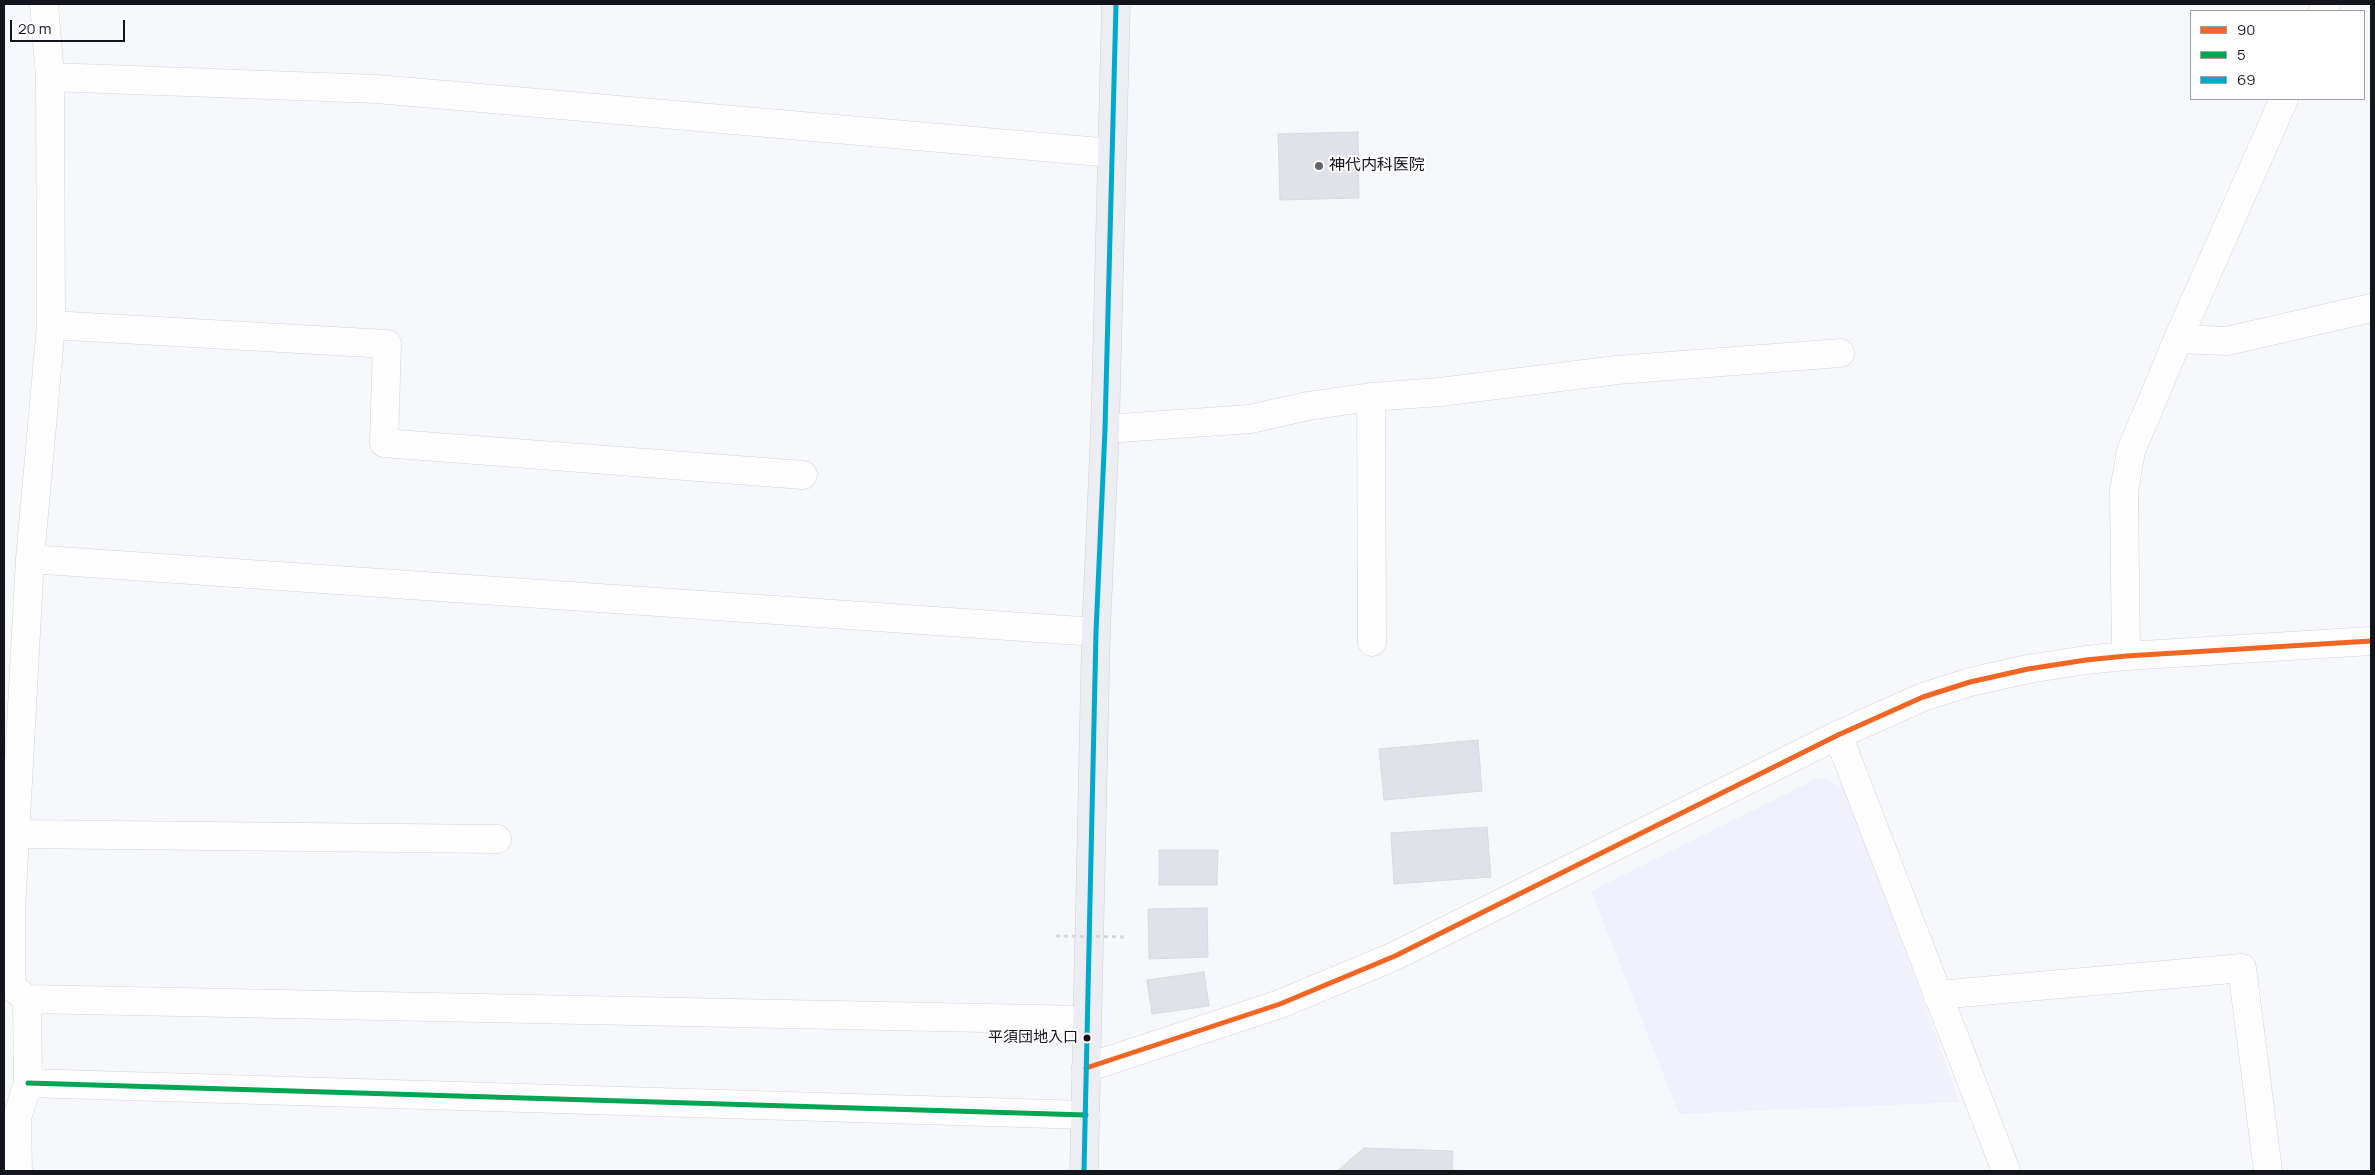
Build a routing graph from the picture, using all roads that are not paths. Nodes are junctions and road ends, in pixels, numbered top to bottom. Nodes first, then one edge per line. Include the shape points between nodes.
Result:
1 (44, 4) edge
2 (1116, 4) edge
3 (50, 77) junction
4 (2284, 100) edge
5 (1112, 153) junction
6 (2371, 308) edge
7 (52, 325) junction
8 (2178, 338) junction
9 (1840, 353) dead end
10 (1371, 398) junction
11 (1105, 429) junction
12 (803, 475) dead end
13 (30, 559) junction
14 (1096, 632) junction
15 (2371, 640) edge
16 (1372, 642) dead end
17 (2126, 656) junction
18 (1838, 735) junction
19 (16, 834) junction
20 (498, 839) dead end
21 (7, 910) edge
22 (1937, 995) junction
23 (27, 999) junction
24 (1088, 1020) junction
25 (1086, 1068) junction
26 (28, 1083) junction
27 (1086, 1115) junction
28 (10, 1117) edge
29 (18, 1171) edge
30 (1084, 1171) edge
31 (2006, 1171) edge
32 (2268, 1171) edge

1 - 3 street
2 - 5 main road
3 - 5 street via 376,89
3 - 7 street
4 - 8 street
5 - 11 main road
6 - 8 street via 2227,341
7 - 12 street via 387,344 384,443
7 - 13 street
8 - 17 street via 2132,452 2124,491
9 - 10 street via 1617,370
10 - 11 street via 1308,406 1250,419
10 - 16 street
11 - 14 main road
13 - 14 street
13 - 19 street
14 - 24 main road
15 - 17 street
17 - 18 street via 2028,669 1970,682 1923,697
18 - 22 street
18 - 25 street via 1395,956 1280,1004
19 - 20 street
19 - 21 street
21 - 23 street via 11,986
22 - 31 street
22 - 32 street via 2242,968
23 - 24 street
23 - 26 street
24 - 25 main road
25 - 27 main road
26 - 27 street
26 - 28 street
27 - 30 main road
28 - 29 street

